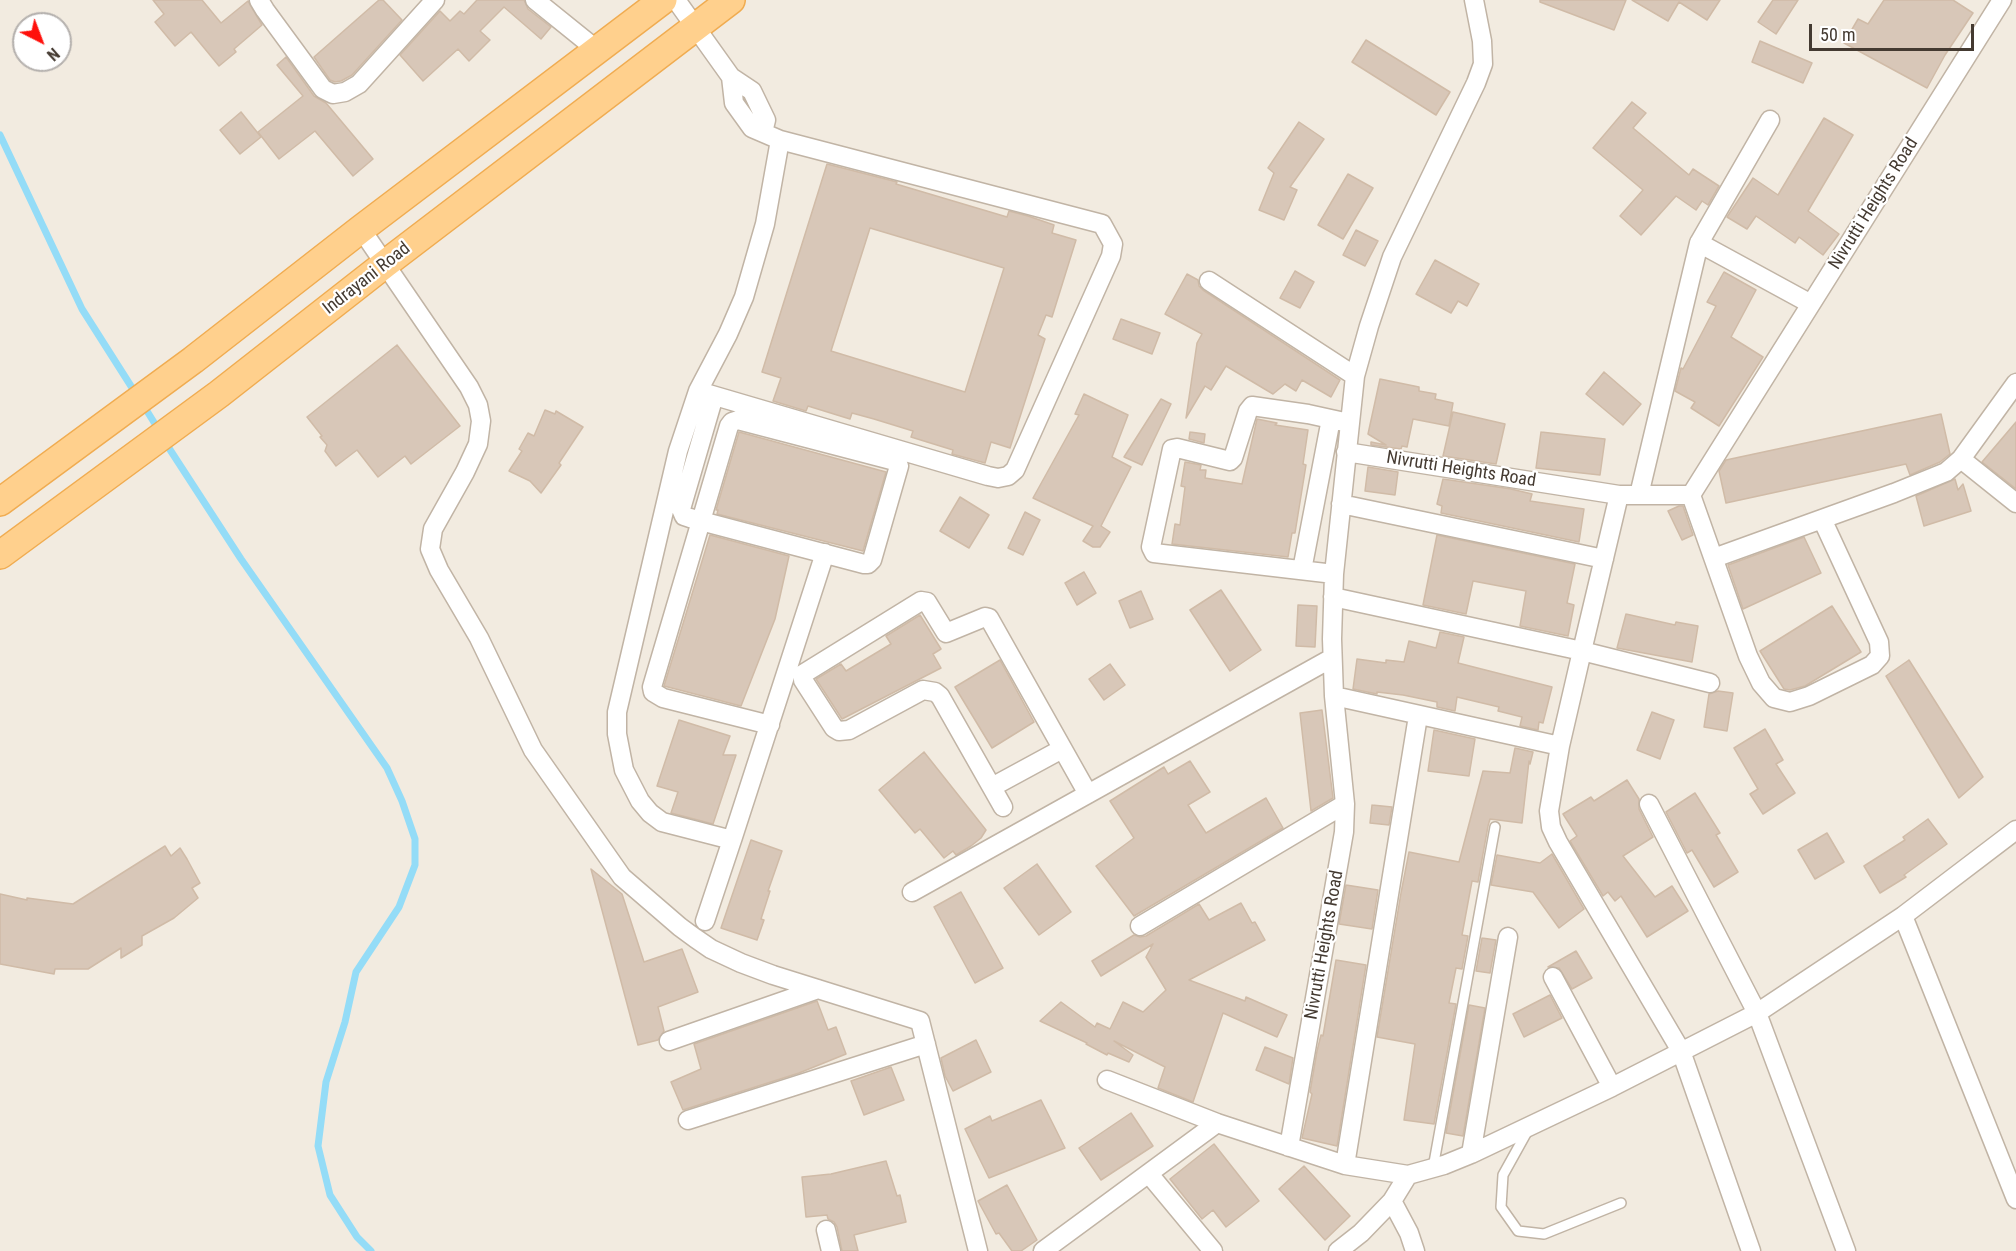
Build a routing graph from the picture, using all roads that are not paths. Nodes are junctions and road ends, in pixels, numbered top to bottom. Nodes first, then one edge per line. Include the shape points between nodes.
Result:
1 (260, 0) edge
2 (435, 0) edge
3 (535, 0) edge
4 (663, 0) edge
5 (676, 0) edge
6 (732, 0) edge
7 (1474, 0) edge
8 (2002, 0) edge
9 (696, 27) junction
10 (597, 50) junction
11 (1770, 120) dead end
12 (780, 140) junction
13 (361, 229) junction
14 (1699, 243) junction
15 (385, 264) junction
16 (1209, 281) dead end
17 (1811, 304) junction
18 (1355, 376) junction
19 (2014, 392) edge
20 (706, 393) junction
21 (1340, 421) junction
22 (1346, 452) junction
23 (1961, 459) junction
24 (1619, 495) junction
25 (1639, 495) junction
26 (1691, 495) junction
27 (0, 502) edge
28 (2016, 503) edge
29 (1341, 504) junction
30 (1822, 519) junction
31 (701, 521) junction
32 (825, 554) junction
33 (0, 555) edge
34 (1714, 558) junction
35 (1604, 559) junction
36 (1302, 570) junction
37 (1334, 574) junction
38 (1333, 597) junction
39 (1582, 651) junction
40 (1332, 658) junction
41 (1710, 682) dead end
42 (1334, 696) junction
43 (1418, 716) junction
44 (770, 725) junction
45 (1560, 746) junction
46 (1062, 749) junction
47 (992, 787) junction
48 (1088, 794) junction
49 (1345, 804) junction
50 (1649, 804) dead end
51 (1003, 807) dead end
52 (1495, 827) dead end
53 (2014, 836) edge
54 (732, 840) junction
55 (912, 892) dead end
56 (1903, 916) junction
57 (705, 921) dead end
58 (1140, 926) dead end
59 (1508, 937) dead end
60 (1553, 977) dead end
61 (818, 989) junction
62 (1757, 1013) junction
63 (669, 1041) dead end
64 (926, 1044) junction
65 (1681, 1051) junction
66 (1107, 1080) dead end
67 (1612, 1087) junction
68 (688, 1120) dead end
69 (1217, 1123) junction
70 (1531, 1125) junction
71 (1289, 1147) junction
72 (1470, 1154) junction
73 (1345, 1165) junction
74 (1433, 1168) junction
75 (1149, 1174) junction
76 (1408, 1175) junction
77 (2016, 1199) edge
78 (1392, 1201) junction
79 (1621, 1203) dead end
80 (826, 1230) dead end
81 (831, 1251) edge
82 (978, 1251) edge
83 (1043, 1251) edge
84 (1213, 1251) edge
85 (1338, 1251) edge
86 (1415, 1251) edge
87 (1751, 1251) edge
88 (1846, 1251) edge

1 - 2 street via 323,89 333,94 359,84
3 - 10 street
4 - 10 main road
5 - 9 street
6 - 9 main road, Indrayani Road
7 - 18 street via 1482,41 1482,64 1476,83 1392,257
8 - 17 street, Nivrutti Heights Road
9 - 12 street via 730,77 752,91 766,120 763,132
9 - 15 main road, Indrayani Road
10 - 13 main road
11 - 14 street
12 - 20 street via 765,224 744,297
12 - 20 street via 1102,224 1113,244 1111,256 1015,470 1008,476 988,476
13 - 15 street
13 - 27 main road
14 - 17 street
14 - 25 street
15 - 33 main road, Indrayani Road
15 - 61 street via 478,405 478,444 433,529 430,549 479,638 533,750 622,877 680,927 711,949 741,963
16 - 18 street
17 - 26 street, Nivrutti Heights Road
18 - 21 street
19 - 23 street
20 - 31 street via 681,509 684,516
20 - 54 street via 678,450 617,712 618,734 624,770 650,813 662,822
21 - 22 street
21 - 36 street
21 - 36 street via 1252,406 1230,460 1172,449 1151,547 1154,553
22 - 24 street, Nivrutti Heights Road
22 - 29 street, Nivrutti Heights Road
23 - 28 street
23 - 30 street via 1930,479
24 - 25 street, Nivrutti Heights Road
24 - 35 street
25 - 26 street, Nivrutti Heights Road
26 - 34 street
29 - 35 street
29 - 37 street, Nivrutti Heights Road
30 - 34 street
30 - 34 street via 1880,642 1880,656 1872,665 1809,696 1790,702 1774,698 1761,683
31 - 32 street
31 - 32 street via 729,426 734,421 898,463 871,562 864,564
31 - 44 street via 653,692 663,698
32 - 44 street
35 - 39 street
36 - 37 street
37 - 38 street, Nivrutti Heights Road
38 - 39 street
38 - 40 street, Nivrutti Heights Road
39 - 41 street
39 - 45 street
40 - 42 street, Nivrutti Heights Road
40 - 48 street
42 - 43 street
42 - 49 street, Nivrutti Heights Road
43 - 45 street
43 - 73 street
44 - 54 street
45 - 65 street via 1549,811 1551,827
46 - 47 street
46 - 47 street via 985,617 945,633 927,602 921,601 803,675 834,728 839,730 849,730 923,690 935,692 944,701
46 - 48 street
47 - 51 street
48 - 55 street
49 - 58 street
49 - 71 street, Nivrutti Heights Road via 1344,832
50 - 62 street
52 - 74 lane
53 - 56 street
54 - 57 street
56 - 62 street
56 - 77 street
59 - 72 street
60 - 67 street
61 - 63 street
61 - 64 street via 920,1021
62 - 65 street
62 - 88 street
64 - 68 street
64 - 82 street
65 - 67 street
65 - 87 street
66 - 69 street
67 - 70 street
69 - 71 street
69 - 75 street
70 - 72 street
70 - 79 lane via 1503,1174 1501,1208 1518,1232 1544,1234
71 - 73 street
72 - 74 street
73 - 76 street
74 - 76 street
75 - 83 street
75 - 84 street
76 - 78 street
78 - 85 street
78 - 86 street
80 - 81 street

